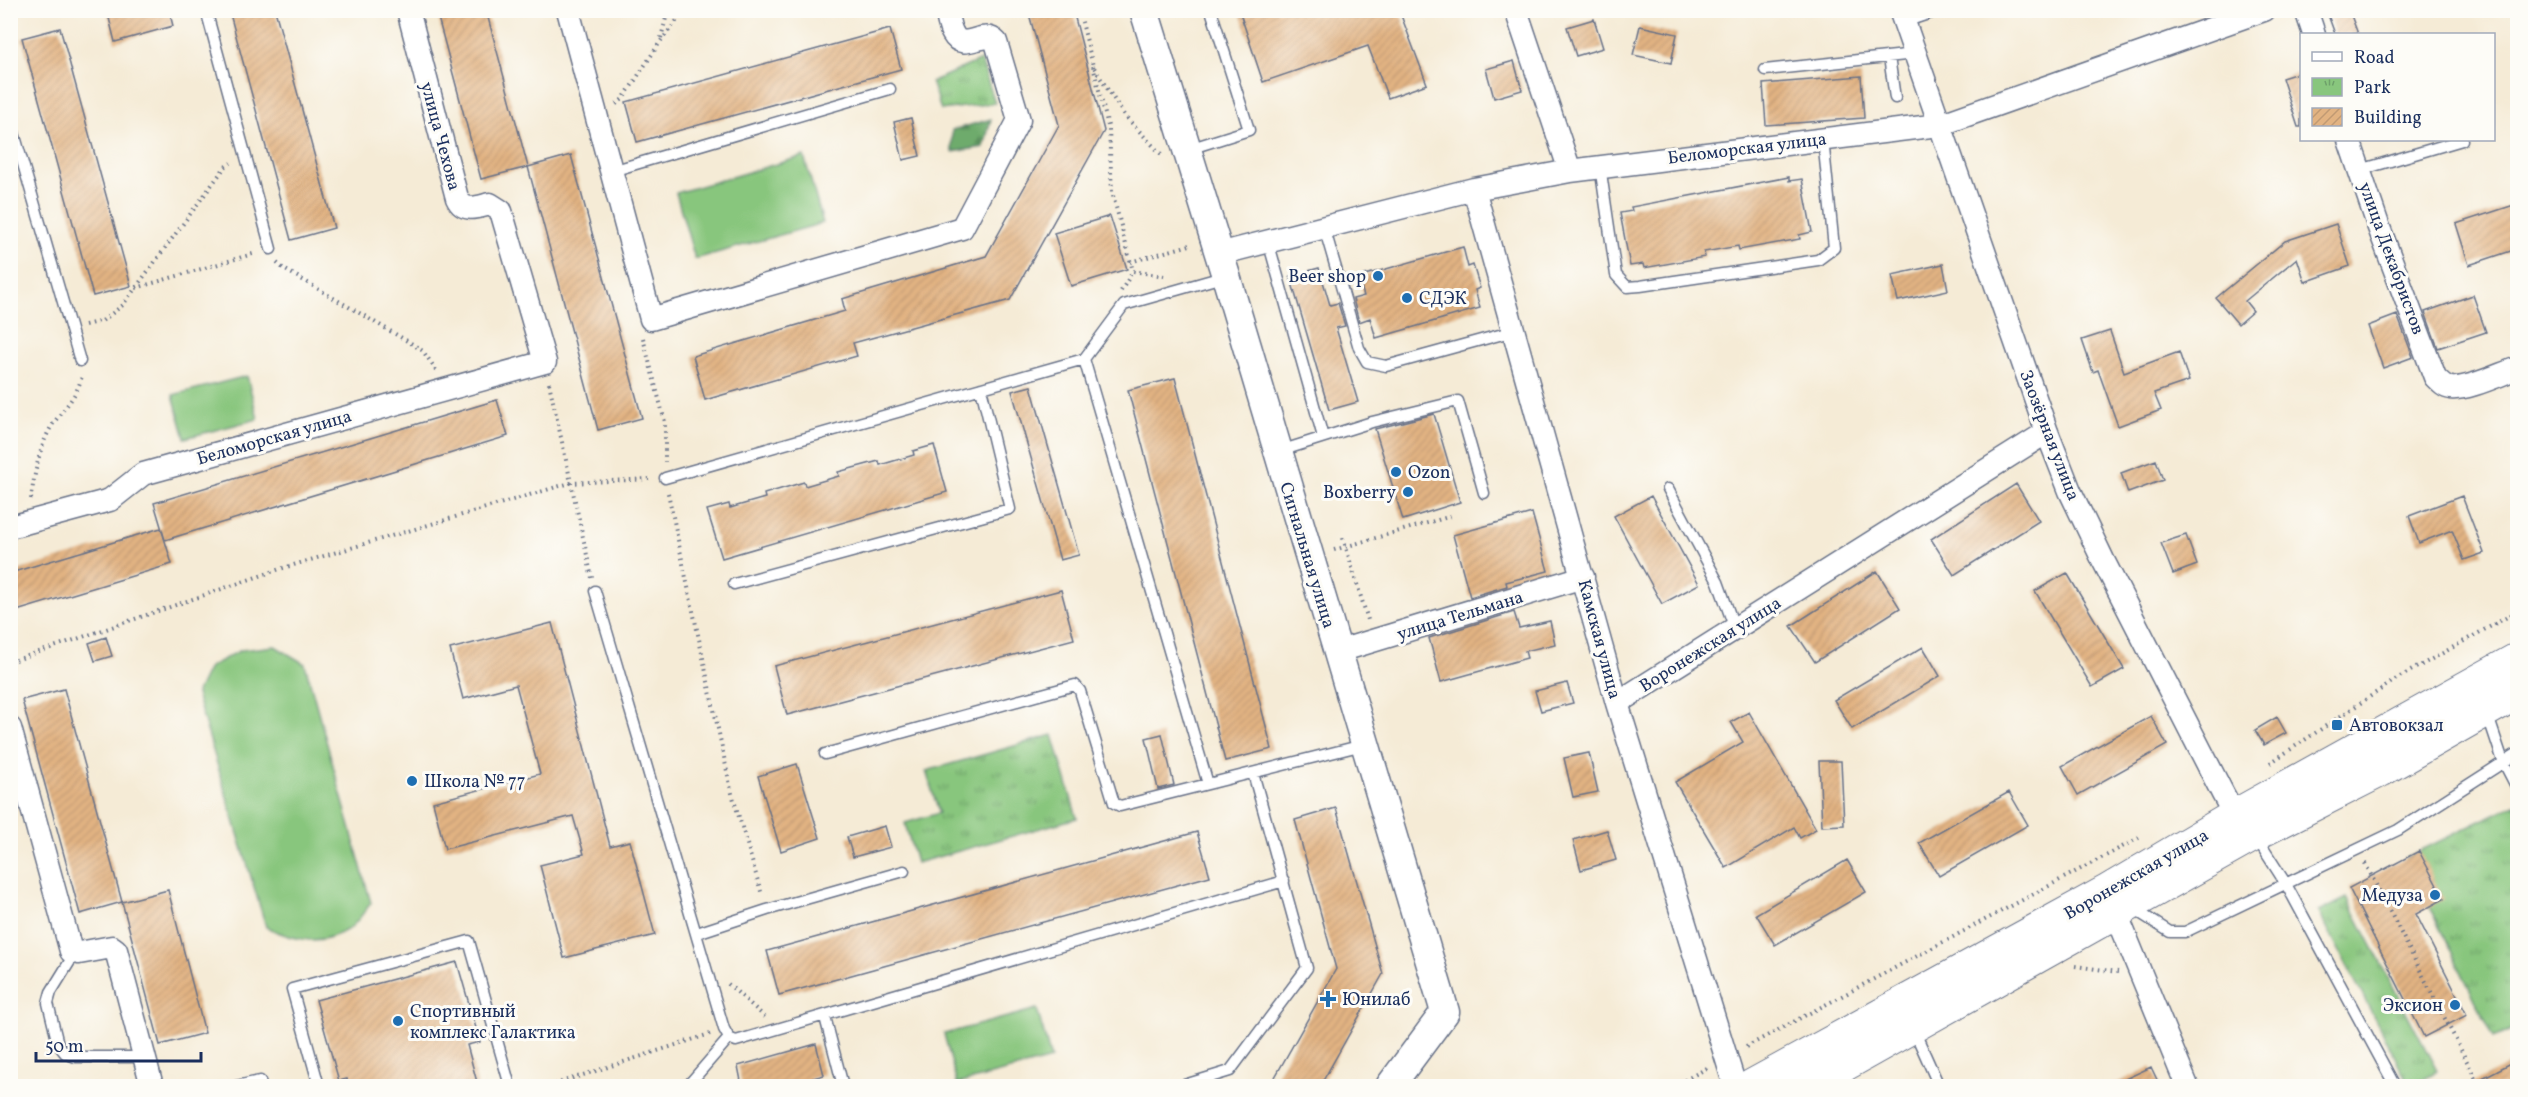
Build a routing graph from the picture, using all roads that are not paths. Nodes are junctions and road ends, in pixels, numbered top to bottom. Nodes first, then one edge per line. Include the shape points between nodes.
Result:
1 (206, 10) edge
2 (408, 10) edge
3 (568, 10) edge
4 (946, 10) edge
5 (1144, 10) edge
6 (1211, 10) edge
7 (1516, 10) edge
8 (1940, 10) edge
9 (2264, 10) edge
10 (2306, 10) edge
11 (1902, 16) edge
12 (2314, 33) edge
13 (1915, 54) junction
14 (1889, 57) junction
15 (1765, 70) dead end
16 (891, 89) dead end
17 (1895, 98) dead end
18 (10, 119) edge
19 (1939, 125) junction
20 (1823, 139) junction
21 (2349, 141) edge
22 (2459, 141) edge
23 (1174, 153) junction
24 (1600, 166) junction
25 (612, 171) junction
26 (1570, 171) junction
27 (2360, 171) junction
28 (1474, 189) junction
29 (1324, 227) junction
30 (1268, 241) junction
31 (271, 249) road end
32 (1223, 265) junction
33 (1514, 331) junction
34 (1084, 359) junction
35 (80, 361) road end
36 (545, 362) joint
37 (2517, 368) edge
38 (981, 388) junction
39 (2046, 432) junction
40 (1323, 437) junction
41 (1276, 452) junction
42 (665, 478) road end
43 (1668, 489) dead end
44 (1484, 493) dead end
45 (10, 527) edge
46 (1583, 578) junction
47 (734, 584) dead end
48 (595, 591) road end
49 (1735, 629) junction
50 (1336, 652) junction
51 (2517, 658) edge
52 (2517, 692) edge
53 (2479, 697) junction
54 (1617, 702) junction
55 (10, 728) edge
56 (1365, 745) junction
57 (2517, 753) edge
58 (825, 754) dead end
59 (2503, 761) junction
60 (1253, 773) junction
61 (1208, 784) junction
62 (2517, 790) edge
63 (2245, 825) junction
64 (904, 871) dead end
65 (1284, 881) junction
66 (2286, 884) junction
67 (2123, 910) junction
68 (697, 933) junction
69 (75, 953) junction
70 (825, 1017) junction
71 (1912, 1027) junction
72 (726, 1034) junction
73 (144, 1057) junction
74 (152, 1086) edge
75 (236, 1086) edge
76 (261, 1086) edge
77 (319, 1086) edge
78 (510, 1086) edge
79 (690, 1086) edge
80 (843, 1086) edge
81 (1181, 1086) edge
82 (1390, 1086) edge
83 (1735, 1086) edge
84 (1752, 1086) edge
85 (1806, 1086) edge
86 (1939, 1086) edge
87 (2187, 1086) edge
88 (2395, 1086) edge

1 - 31 lane
2 - 36 street, улица Чехова via 457,198 463,207 490,204 501,211
3 - 25 street
4 - 25 street via 953,35 959,41 987,36 996,42 1019,120 962,228 651,319
5 - 23 street, Сигнальная улица
6 - 23 lane via 1249,130
7 - 26 street
8 - 11 lane
9 - 19 street, Беломорская улица
10 - 12 street
11 - 13 street, Заозёрная улица
13 - 14 lane
13 - 19 street, Заозёрная улица
14 - 15 lane
14 - 17 lane
16 - 25 lane
18 - 35 lane
19 - 20 street, Беломорская улица
19 - 39 street, Заозёрная улица
20 - 24 street, Беломорская улица
20 - 24 lane via 1834,248 1818,260 1640,286 1627,287 1616,275
21 - 27 street, улица Декабристов
22 - 27 lane
23 - 32 street, Сигнальная улица
24 - 26 street, Беломорская улица
26 - 28 street, Беломорская улица
27 - 37 street, улица Декабристов via 2435,377 2443,386 2463,387
28 - 29 street, Беломорская улица
28 - 33 street, Камская улица
29 - 30 street, Беломорская улица
29 - 33 lane via 1359,348 1367,362 1386,366
30 - 32 street, Беломорская улица
30 - 40 lane
32 - 34 lane via 1124,305
32 - 41 street, Сигнальная улица
33 - 46 street, Камская улица
34 - 38 lane
34 - 61 lane
36 - 45 street, Беломорская улица via 143,474 110,500
38 - 42 lane
38 - 47 lane via 1010,509
39 - 49 street, Воронежская улица
39 - 63 street, Заозёрная улица via 2103,560
40 - 41 lane
40 - 44 lane via 1458,401
41 - 50 street, Сигнальная улица
43 - 49 lane via 1718,582
46 - 50 street, улица Тельмана
46 - 54 street, Камская улица
48 - 68 lane
49 - 54 street, Воронежская улица
50 - 56 street, Сигнальная улица
51 - 53 main road, Воронежская улица
52 - 53 main road, Воронежская улица
53 - 59 lane
53 - 63 main road, Воронежская улица
54 - 83 street, Камская улица
55 - 69 street via 71,951
56 - 60 lane
56 - 82 street, Сигнальная улица via 1445,1012
57 - 59 lane
58 - 61 lane via 1075,685 1114,803 1120,806
59 - 62 lane
59 - 66 lane via 2398,830
60 - 61 lane
60 - 65 lane
63 - 66 lane
63 - 67 main road, Воронежская улица
63 - 84 main road, Воронежская улица via 2108,891
64 - 68 lane
65 - 70 lane
65 - 81 lane via 1307,968 1230,1071
66 - 67 lane via 2185,932 2170,932
66 - 88 lane
67 - 71 main road, Воронежская улица
67 - 87 street via 2142,976
68 - 72 lane
69 - 73 street via 108,947 116,950
69 - 73 lane via 48,1003 58,1044 75,1057
70 - 72 lane via 743,1041
70 - 80 lane
71 - 85 main road, Воронежская улица
71 - 86 lane
72 - 79 lane
73 - 74 street
75 - 76 lane via 260,1081
77 - 78 lane via 292,989 469,941

